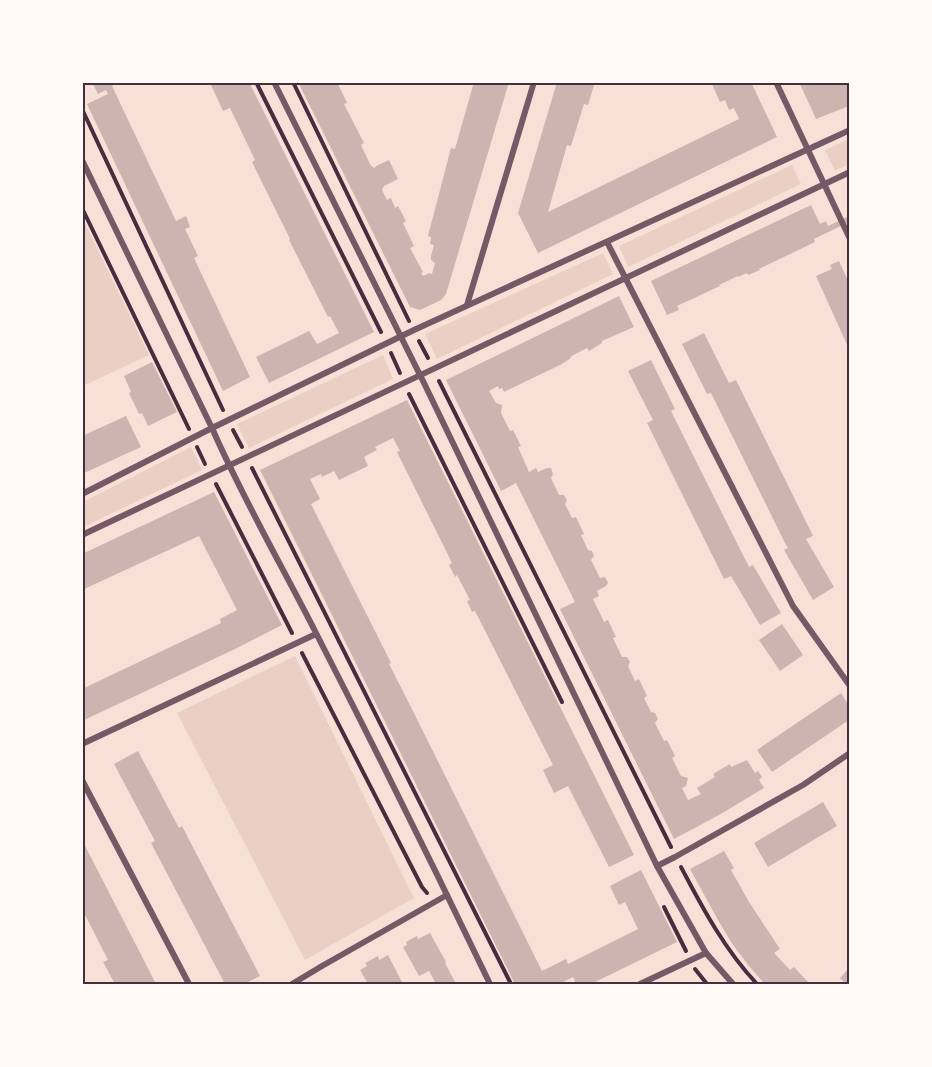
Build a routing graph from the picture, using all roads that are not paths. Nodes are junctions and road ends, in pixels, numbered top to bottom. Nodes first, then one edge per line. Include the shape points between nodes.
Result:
1 (274, 82) edge
2 (534, 82) edge
3 (776, 82) edge
4 (849, 130) edge
5 (807, 149) junction
6 (82, 160) edge
7 (849, 172) edge
8 (823, 184) junction
9 (849, 239) edge
10 (607, 242) junction
11 (625, 278) junction
12 (467, 305) junction
13 (401, 336) junction
14 (420, 375) junction
15 (212, 428) junction
16 (228, 465) junction
17 (82, 494) edge
18 (82, 535) edge
19 (316, 633) junction
20 (849, 686) edge
21 (82, 744) edge
22 (849, 753) edge
23 (82, 780) edge
24 (657, 866) junction
25 (447, 895) junction
26 (706, 953) junction
27 (189, 984) edge
28 (292, 984) edge
29 (490, 984) edge
30 (640, 984) edge
31 (733, 984) edge

1 - 13 street
2 - 12 street
3 - 5 street
4 - 5 street
5 - 8 street
5 - 10 street
6 - 15 street
7 - 8 street
8 - 9 street
8 - 11 street
10 - 11 street
10 - 12 street
11 - 14 street
11 - 20 street via 792,606
12 - 13 street
13 - 14 street
13 - 15 street
14 - 16 street
14 - 24 street
15 - 16 street
15 - 17 street
16 - 18 street
16 - 19 street
19 - 21 street
19 - 25 street
22 - 24 street via 803,785
23 - 27 street
24 - 26 street
25 - 28 street
25 - 29 street
26 - 30 street
26 - 31 street

